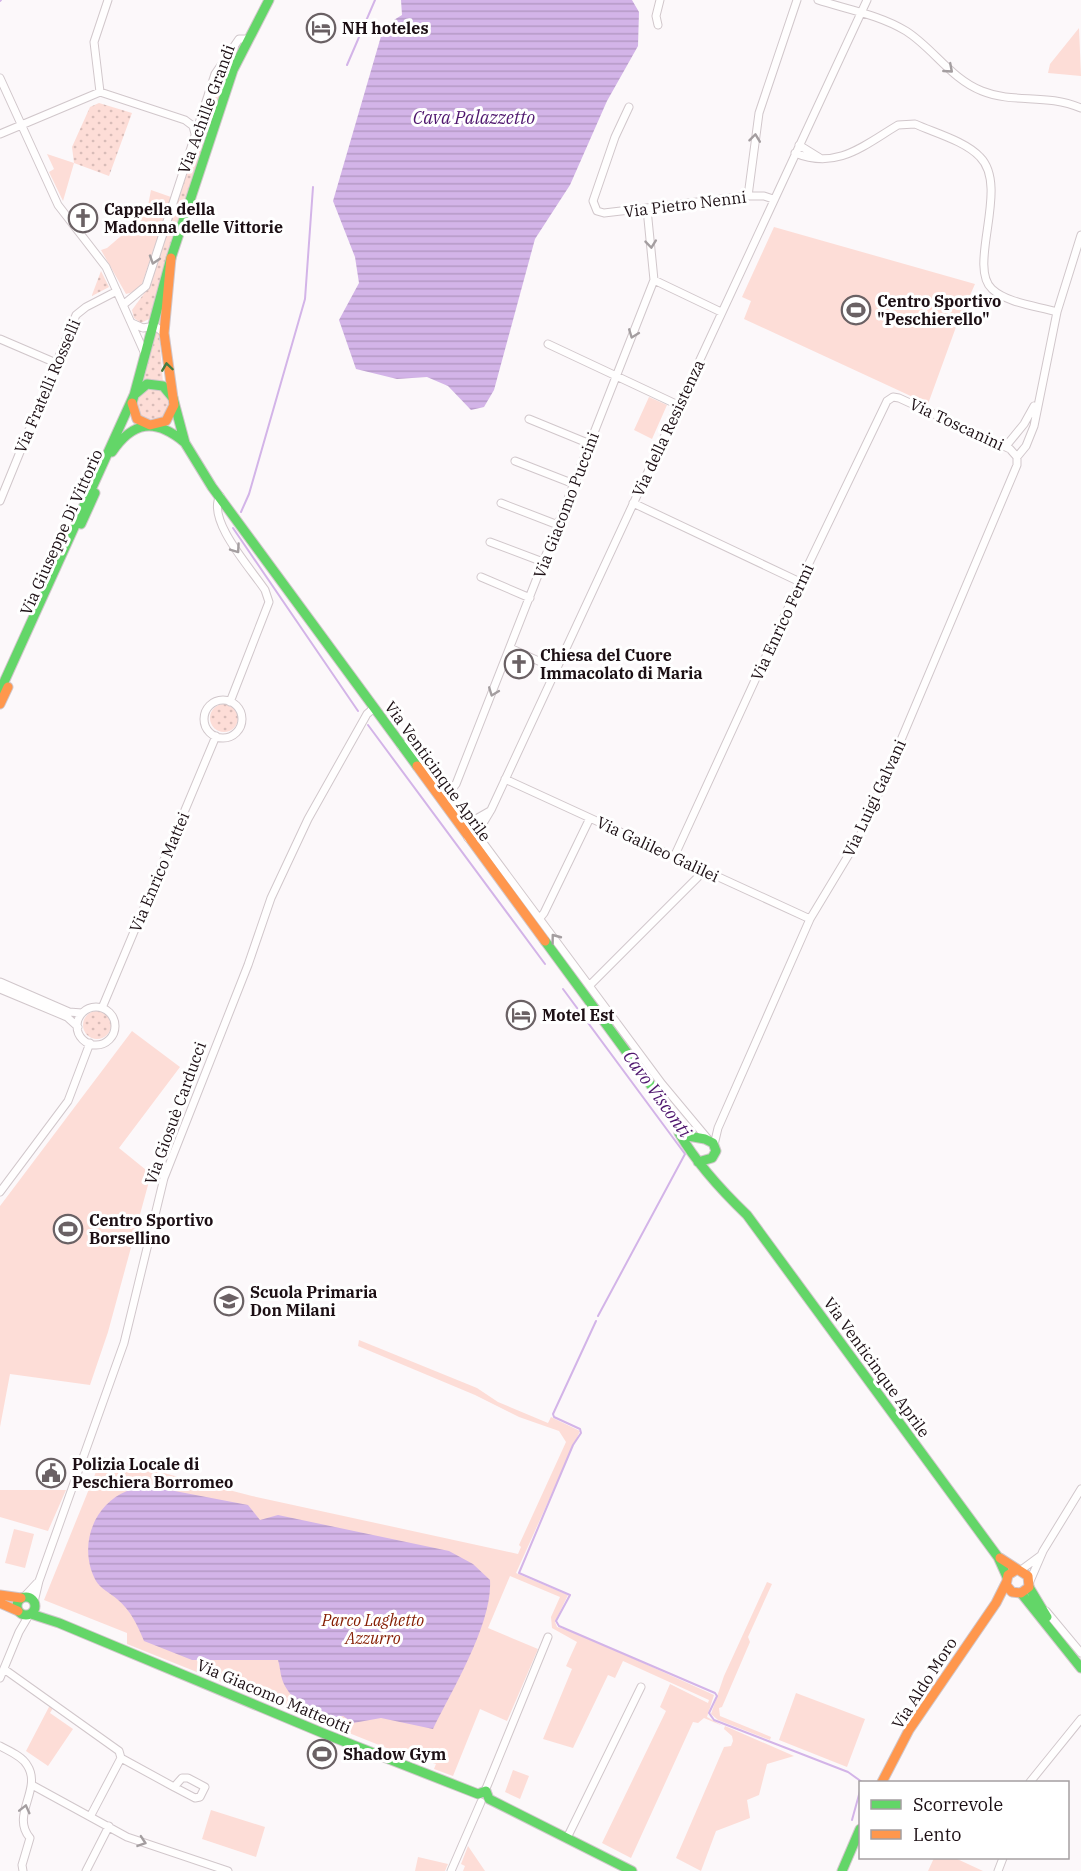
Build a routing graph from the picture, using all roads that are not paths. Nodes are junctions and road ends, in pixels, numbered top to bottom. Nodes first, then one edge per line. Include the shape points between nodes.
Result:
1 (108, 0) edge
2 (269, 0) edge
3 (660, 0) edge
4 (797, 0) edge
5 (819, 0) edge
6 (867, 0) edge
7 (861, 13) junction
8 (658, 26) dead end
9 (248, 39) junction
10 (0, 78) edge
11 (100, 92) junction
12 (629, 107) dead end
13 (1081, 108) edge
14 (202, 115) junction
15 (185, 120) junction
16 (21, 125) junction
17 (0, 134) edge
18 (195, 136) junction
19 (208, 142) junction
20 (799, 145) junction
21 (795, 153) junction
22 (822, 160) junction
23 (748, 196) junction
24 (774, 199) junction
25 (647, 208) junction
26 (1081, 235) edge
27 (171, 258) junction
28 (654, 279) junction
29 (117, 291) junction
30 (123, 305) junction
31 (722, 312) junction
32 (1056, 312) junction
33 (132, 323) junction
34 (151, 327) junction
35 (164, 333) junction
36 (0, 339) edge
37 (548, 344) dead end
38 (145, 354) junction
39 (56, 363) junction
40 (616, 376) junction
41 (134, 396) junction
42 (899, 398) joint
43 (173, 399) junction
44 (1037, 401) junction
45 (678, 405) junction
46 (529, 419) dead end
47 (154, 425) junction
48 (1014, 438) junction
49 (185, 443) junction
50 (590, 444) junction
51 (1006, 446) junction
52 (1026, 446) junction
53 (1016, 455) junction
54 (515, 461) dead end
55 (574, 484) junction
56 (220, 496) junction
57 (0, 501) edge
58 (501, 503) dead end
59 (633, 503) junction
60 (558, 525) junction
61 (490, 542) dead end
62 (543, 562) junction
63 (482, 577) dead end
64 (800, 582) junction
65 (530, 598) junction
66 (510, 648) junction
67 (556, 669) junction
68 (0, 691) edge
69 (230, 702) junction
70 (0, 704) edge
71 (374, 708) junction
72 (216, 736) junction
73 (505, 779) junction
74 (443, 796) junction
75 (491, 810) junction
76 (466, 817) junction
77 (590, 818) junction
78 (476, 831) junction
79 (468, 838) junction
80 (674, 856) junction
81 (702, 869) junction
82 (540, 918) junction
83 (810, 919) junction
84 (0, 982) edge
85 (590, 985) junction
86 (0, 989) edge
87 (102, 1008) junction
88 (82, 1013) junction
89 (78, 1027) junction
90 (90, 1043) junction
91 (670, 1115) junction
92 (717, 1132) junction
93 (703, 1139) junction
94 (714, 1145) junction
95 (691, 1152) junction
96 (713, 1159) junction
97 (698, 1162) junction
98 (0, 1192) edge
99 (728, 1197) junction
100 (1081, 1489) edge
101 (1043, 1551) junction
102 (998, 1557) junction
103 (1019, 1570) junction
104 (1006, 1580) junction
105 (39, 1581) junction
106 (1029, 1584) junction
107 (1018, 1593) junction
108 (0, 1595) edge
109 (22, 1598) junction
110 (0, 1603) edge
111 (35, 1603) junction
112 (996, 1603) junction
113 (1043, 1608) junction
114 (24, 1613) junction
115 (59, 1623) junction
116 (1054, 1632) junction
117 (548, 1637) dead end
118 (1081, 1653) edge
119 (1081, 1668) edge
120 (4, 1669) junction
121 (0, 1678) edge
122 (641, 1687) dead end
123 (1081, 1719) edge
124 (0, 1746) edge
125 (121, 1758) junction
126 (883, 1781) edge
127 (1031, 1781) edge
128 (32, 1785) junction
129 (174, 1787) dead end
130 (483, 1796) junction
131 (91, 1815) junction
132 (109, 1826) junction
133 (859, 1833) edge
134 (567, 1838) junction
135 (23, 1871) edge
136 (86, 1871) edge
137 (228, 1871) edge
138 (451, 1871) edge
139 (632, 1871) edge
140 (842, 1871) edge

1 - 11 street via 94,42
2 - 9 main road, Via Achille Grandi
3 - 8 street
23 -> 4 street via 759,113
5 - 7 street
6 - 7 street, Via della Resistenza
7 -> 13 street via 905,30 980,91 996,97 1060,99
7 - 20 street, Via della Resistenza
9 - 14 street, Via Achille Grandi via 239,39 219,66
9 - 19 main road, Via Achille Grandi
10 - 16 street
11 - 15 street
11 - 16 street
12 - 25 street, Via Pietro Nenni via 593,201 597,211 604,213
14 - 15 street
14 - 18 street, Via Achille Grandi
15 - 18 street via 193,126
16 - 17 street
16 - 29 street via 58,204 102,261
18 - 19 street
18 -> 30 street, Via Achille Grandi via 146,286
19 - 27 main road, Via Achille Grandi
20 - 21 street, Via della Resistenza
20 - 22 street
21 - 22 street
21 - 24 street, Via della Resistenza
22 - 32 street via 840,158 907,123 978,155 991,176 984,266 989,286 1001,295
23 - 24 street, Via Pietro Nenni
23 - 25 street, Via Pietro Nenni
24 - 31 street, Via della Resistenza
25 -> 28 street, Via Giacomo Puccini
26 - 32 street, Via Luigi Galvani
27 - 34 main road, Via Achille Grandi
27 - 35 main road, Via Achille Grandi
28 - 31 street
28 -> 40 street, Via Giacomo Puccini
29 - 30 street
29 - 39 street, Via Fratelli Rosselli via 76,315
30 - 33 street
31 - 45 street, Via della Resistenza
32 - 44 street, Via Luigi Galvani
33 - 34 street via 141,328
33 - 38 street
34 - 35 street
34 - 38 main road, Via Achille Grandi
43 -> 35 main road, Via Achille Grandi
36 - 39 street
37 - 40 street
38 - 41 main road, Via Achille Grandi
39 - 57 street, Via Fratelli Rosselli
40 - 45 street
40 - 50 street, Via Giacomo Puccini
41 - 43 main road via 142,386 154,384 167,389
41 - 47 main road via 136,417
41 - 68 main road, Via Giuseppe Di Vittorio
42 - 51 street, Via Toscanini
42 - 64 street, Via Enrico Fermi via 890,399 884,407
43 - 47 main road via 170,417
43 - 49 main road, Via Venticinque Aprile
44 - 48 street, Via Luigi Galvani
44 - 52 street, Via Luigi Galvani via 1034,426
45 - 59 street, Via della Resistenza
46 - 50 street
47 - 49 main road, Via Venticinque Aprile
47 - 70 main road, Via Giuseppe Di Vittorio via 127,433 112,452
48 - 51 street, Via Luigi Galvani
48 - 52 street via 1023,440
49 - 56 main road, Via Venticinque Aprile
50 - 55 street, Via Giacomo Puccini
51 - 53 street, Via Toscanini
52 - 53 street, Via Luigi Galvani
53 - 83 street, Via Luigi Galvani via 1017,465 860,836
54 - 55 street
55 - 60 street, Via Giacomo Puccini
56 -> 69 street via 219,522 266,590 269,602
56 - 71 main road, Via Venticinque Aprile
58 - 60 street
59 - 64 street
59 - 67 street, Via della Resistenza
60 - 62 street, Via Giacomo Puccini
61 - 62 street
62 - 65 street, Via Giacomo Puccini
63 - 65 street
64 - 80 street, Via Enrico Fermi
65 - 66 street, Via Giacomo Puccini
66 - 67 street
66 -> 74 street, Via Giacomo Puccini via 456,784
67 - 73 street, Via della Resistenza
69 - 72 street via 240,713 239,729 231,736
69 - 72 street via 216,701 205,712 205,726
71 - 74 main road, Via Venticinque Aprile
71 - 105 street, Via Giosuè Carducci via 327,783 271,898 164,1178 124,1343
72 - 87 street, Via Enrico Mattei
73 - 75 street, Via della Resistenza
73 - 77 street, Via Galileo Galilei
74 - 76 street via 458,814
74 - 79 main road, Via Venticinque Aprile
75 - 76 street via 476,819
75 - 78 street, Via della Resistenza
76 - 78 street
77 - 80 street, Via Galileo Galilei
77 - 82 street
78 - 79 street, Via della Resistenza
78 - 82 street
79 - 91 main road, Via Venticinque Aprile
80 - 81 street, Via Galileo Galilei
81 - 83 street, Via Galileo Galilei
81 - 85 street
85 -> 82 street
83 - 92 street, Via Luigi Galvani
84 - 88 street via 69,1012
85 - 93 street
86 - 89 street via 67,1017
87 - 88 street
87 - 90 street via 112,1015 114,1032 101,1044
88 - 89 street
89 - 90 street
90 - 98 street via 68,1101
91 - 93 main road, Via Venticinque Aprile via 687,1136
91 - 95 main road, Via Venticinque Aprile
92 - 93 street
92 - 94 street, Via Luigi Galvani
93 - 94 main road
93 - 95 main road via 694,1143
94 - 96 main road
95 - 97 main road
96 - 97 main road
96 - 99 main road, Via Venticinque Aprile
97 - 99 main road, Via Venticinque Aprile
99 - 102 main road, Via Venticinque Aprile via 747,1215
100 - 101 street
101 - 103 street via 1033,1563
101 - 106 street
102 - 103 main road, Via Venticinque Aprile
102 - 104 main road, Via Venticinque Aprile
103 - 104 main road
103 - 106 main road, Via Venticinque Aprile
104 - 107 main road, Via Venticinque Aprile via 1009,1590
104 - 112 main road, Via Aldo Moro
105 - 109 street, Via Giosuè Carducci
105 - 111 street, Via Giosuè Carducci
106 - 107 main road, Via Aldo Moro
106 - 113 main road
107 - 112 main road, Via Aldo Moro via 1006,1595
107 - 116 main road
108 - 109 main road
109 - 111 main road
109 - 114 main road, Via Giosuè Carducci via 17,1604
110 - 114 main road, Via Giacomo Matteotti
111 - 114 main road, Via Giosuè Carducci
111 - 115 main road, Via Giacomo Matteotti
112 - 126 main road, Via Aldo Moro via 911,1726
113 - 116 main road
113 - 118 street
114 - 115 main road, Via Giacomo Matteotti
114 - 120 street, Via Giosuè Carducci
115 - 130 main road, Via Giacomo Matteotti
116 - 119 main road
117 - 130 street
120 - 121 street, Via Giosuè Carducci
120 - 125 street via 119,1751
122 - 134 street
123 - 127 street
124 - 128 street via 27,1764
125 - 129 street
125 - 131 street
128 - 131 street
135 -> 128 street via 30,1838 22,1818
130 - 134 main road, Via Giacomo Matteotti
130 - 138 street
131 - 132 street
132 - 136 street
132 -> 137 street via 127,1837
133 - 140 main road
134 - 139 main road, Via Giacomo Matteotti

